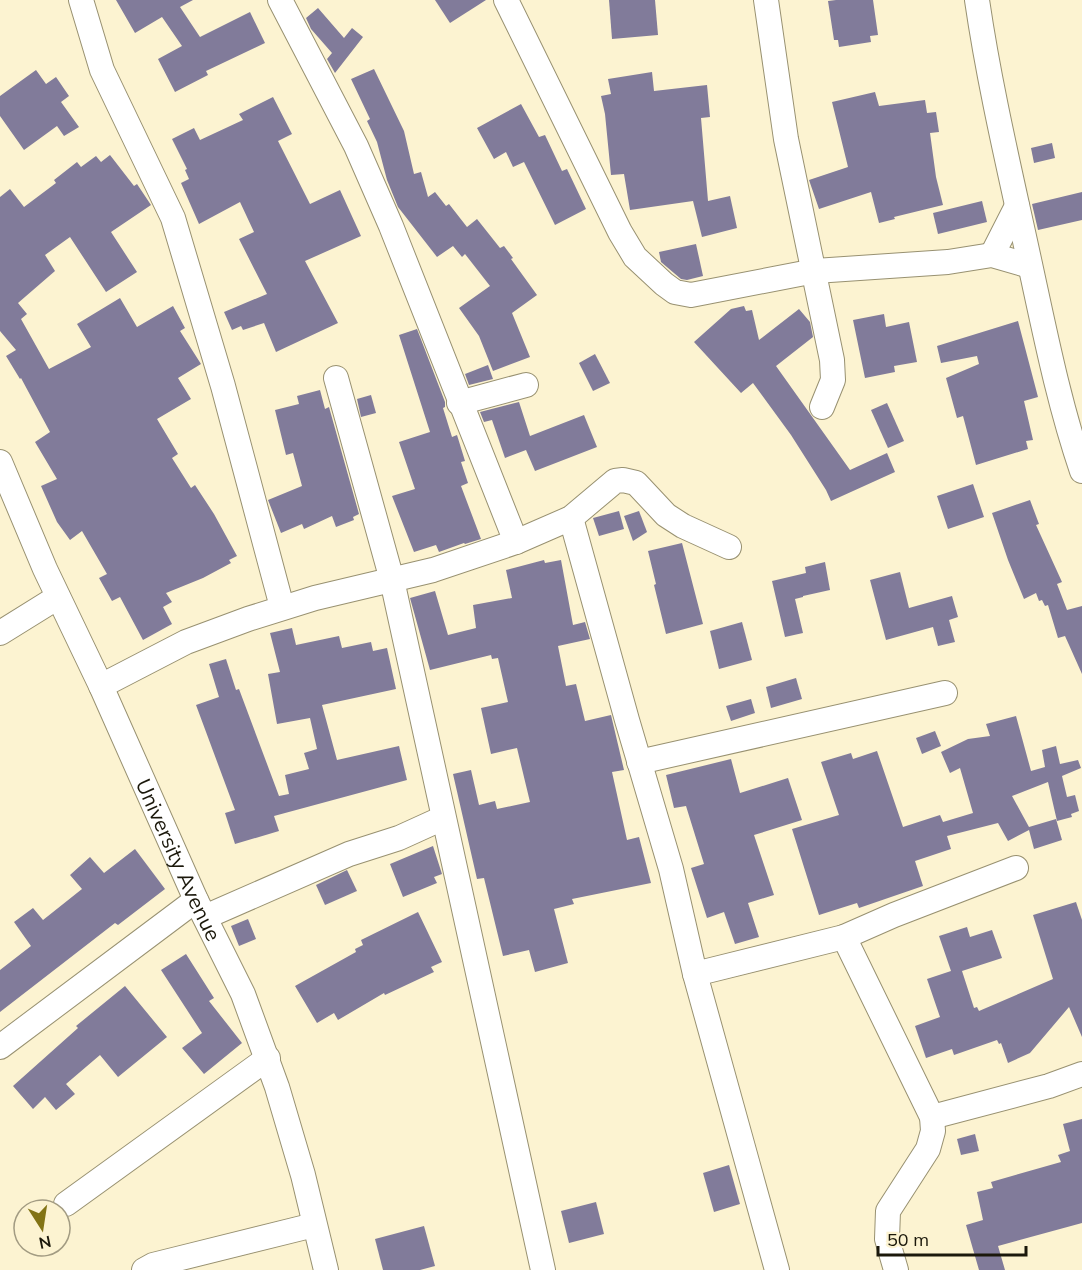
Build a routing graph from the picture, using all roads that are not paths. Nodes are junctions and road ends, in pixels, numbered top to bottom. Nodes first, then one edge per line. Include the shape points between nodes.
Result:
1 (81, 0) edge
2 (280, 0) edge
3 (506, 0) edge
4 (766, 0) edge
5 (978, 0) edge
6 (1017, 206) junction
7 (992, 255) junction
8 (1030, 266) junction
9 (815, 272) junction
10 (336, 378) dead end
11 (526, 385) dead end
12 (459, 403) junction
13 (822, 407) dead end
14 (0, 462) edge
15 (1082, 471) edge
16 (571, 518) junction
17 (516, 542) junction
18 (729, 547) dead end
19 (392, 580) junction
20 (58, 597) junction
21 (282, 607) junction
22 (0, 633) edge
23 (101, 686) junction
24 (945, 693) dead end
25 (639, 762) junction
26 (443, 818) junction
27 (1016, 868) dead end
28 (201, 909) junction
29 (844, 937) junction
30 (695, 975) junction
31 (0, 1047) edge
32 (268, 1058) junction
33 (1082, 1074) edge
34 (932, 1117) junction
35 (72, 1200) edge
36 (314, 1225) junction
37 (144, 1270) edge
38 (326, 1270) edge
39 (543, 1270) edge
40 (777, 1270) edge
41 (896, 1270) edge

1 - 21 street via 102,70 172,218 223,386
2 - 12 street via 356,146
3 - 9 street via 620,232 635,257 664,284 675,292 691,295
4 - 9 street via 786,139
5 - 6 street via 986,60
6 - 7 street
6 - 8 street
7 - 8 street
7 - 9 street
8 - 15 street
9 - 13 street via 832,360 833,380
10 - 19 street
11 - 12 street
12 - 17 street
14 - 20 street, University Avenue
16 - 17 street
16 - 18 street via 615,481 623,480 636,483 666,515 683,526
16 - 25 street
17 - 19 street
19 - 21 street
19 - 26 street
20 - 22 street
20 - 23 street, University Avenue
21 - 23 street via 186,642
23 - 28 street, University Avenue
24 - 25 street
25 - 30 street via 671,869
26 - 28 street via 399,838
26 - 39 street
27 - 29 street
28 - 31 street
28 - 32 street, University Avenue via 243,994
29 - 30 street
29 - 34 street
30 - 40 street
32 - 35 street
32 - 36 street, University Avenue
33 - 34 street
34 - 41 street via 928,1149 888,1211 887,1239
36 - 37 street
36 - 38 street, University Avenue

